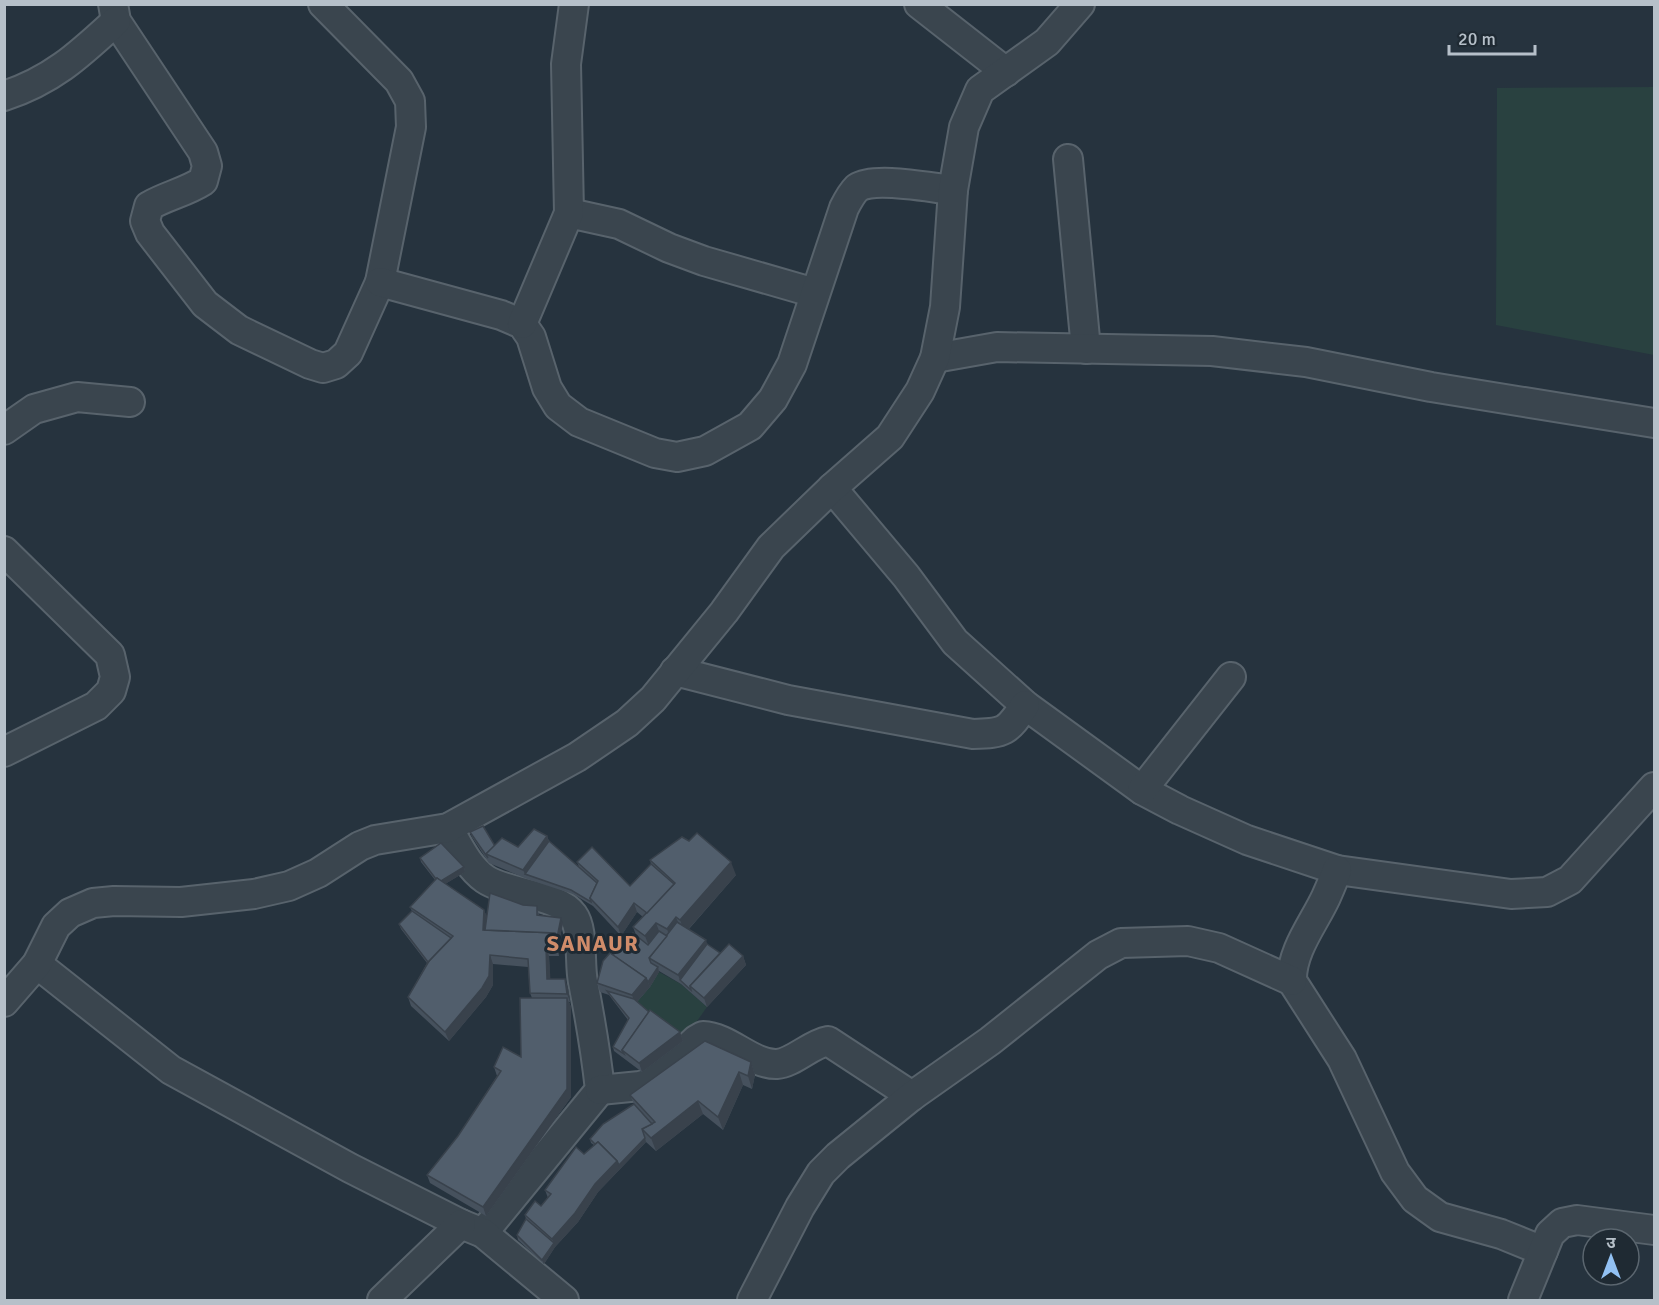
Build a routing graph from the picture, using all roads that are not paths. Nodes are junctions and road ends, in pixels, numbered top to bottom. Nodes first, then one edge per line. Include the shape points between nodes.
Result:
1 (574, 4) edge
2 (919, 4) edge
3 (1080, 4) edge
4 (327, 6) edge
5 (114, 13) edge
6 (1006, 72) junction
7 (4, 96) edge
8 (1068, 159) dead end
9 (952, 190) junction
10 (569, 213) junction
11 (380, 282) junction
12 (815, 293) junction
13 (522, 324) junction
14 (1086, 349) junction
15 (935, 358) junction
16 (130, 402) dead end
17 (1654, 423) edge
18 (4, 430) edge
19 (832, 488) junction
20 (4, 551) edge
21 (675, 671) junction
22 (1231, 677) dead end
23 (1025, 705) junction
24 (4, 752) edge
25 (1654, 787) edge
26 (1142, 790) junction
27 (448, 828) junction
28 (1337, 870) junction
29 (37, 964) junction
30 (1292, 981) junction
31 (4, 1002) edge
32 (600, 1090) junction
33 (912, 1096) junction
34 (472, 1228) junction
35 (1654, 1230) edge
36 (1543, 1251) junction
37 (382, 1300) edge
38 (564, 1300) edge
39 (752, 1300) edge
40 (1522, 1300) edge

1 - 10 street via 566,64
2 - 6 street
3 - 6 street via 1047,42
4 - 11 street via 399,81 410,101 411,127
5 - 7 street via 72,61 21,91
5 - 11 street via 207,166 203,181 149,206 145,221 205,304 239,330 323,368 336,364 348,353
6 - 9 street via 980,90 964,127
8 - 14 street
9 - 12 street via 890,183 870,183 857,189 844,208
9 - 15 street via 945,307
10 - 12 street via 619,224 704,261
10 - 13 street
11 - 13 street
12 - 13 street via 792,364 773,399 750,426 705,451 677,457 655,453 579,422 558,406 547,388 531,337
14 - 15 street via 997,347
14 - 17 street via 1212,351 1306,363
15 - 19 street via 920,391 890,437
16 - 18 street via 77,397 34,409
19 - 21 street via 771,547
19 - 23 street via 955,642
20 - 24 street via 110,655 115,677 111,691 96,706
21 - 23 street via 788,700 973,735 994,734 1011,727
21 - 27 street via 627,723 585,752
22 - 26 street
23 - 26 street
25 - 28 street via 1570,880 1547,892 1511,894
26 - 28 street via 1247,840
27 - 29 street via 375,840 308,878 254,894 182,902 93,903 70,913 56,926
27 - 32 street via 473,869 486,880 562,905 573,914 579,927
28 - 30 street via 1300,947
29 - 31 street
29 - 34 street via 171,1070 351,1168
30 - 33 street via 1219,948 1188,941 1121,943 1098,955 990,1041
30 - 36 street via 1342,1059 1395,1172 1415,1199 1440,1217
32 - 33 street via 650,1083 703,1036 776,1064 828,1041
32 - 34 street
33 - 39 street via 821,1173
34 - 37 street
34 - 38 street
35 - 36 street via 1577,1220 1562,1224 1550,1234
36 - 40 street

